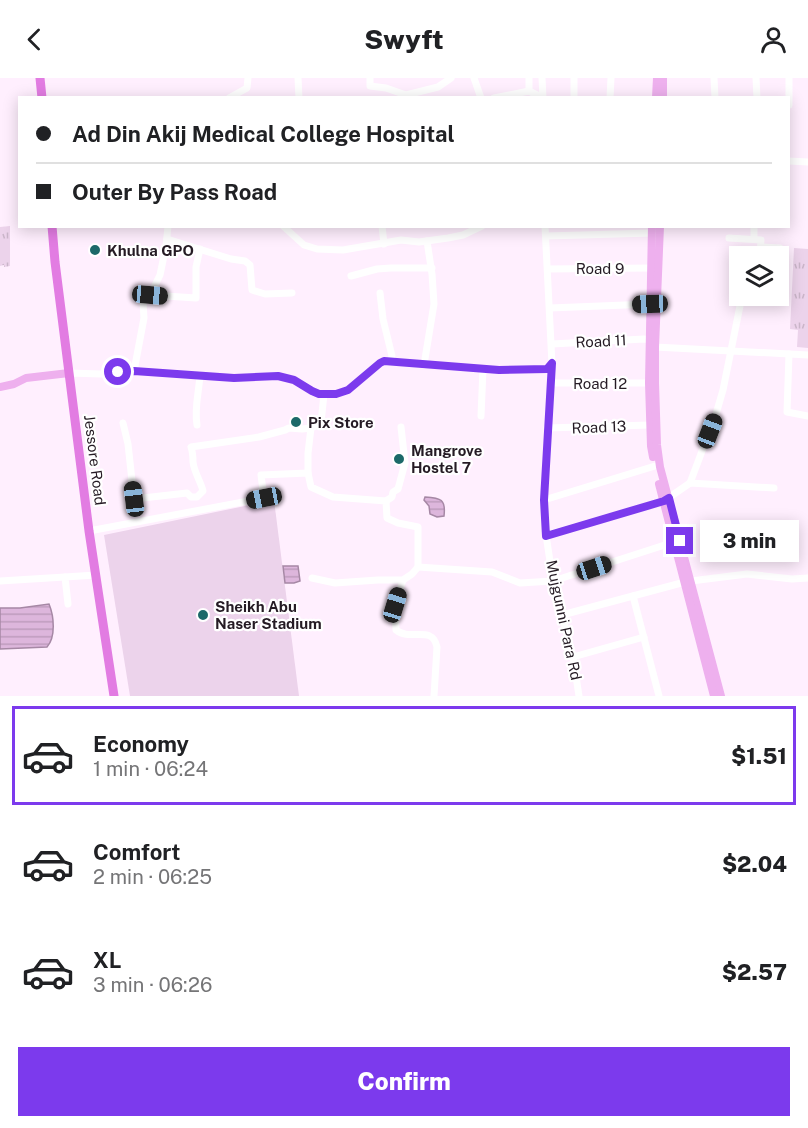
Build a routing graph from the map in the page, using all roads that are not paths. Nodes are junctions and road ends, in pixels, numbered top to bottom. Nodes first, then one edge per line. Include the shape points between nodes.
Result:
1 (40, 78) edge
2 (248, 78) edge
3 (298, 78) edge
4 (370, 78) edge
5 (451, 78) edge
6 (474, 78) edge
7 (529, 78) edge
8 (542, 78) edge
9 (574, 78) edge
10 (610, 78) edge
11 (657, 78) edge
12 (663, 78) edge
13 (714, 78) edge
14 (756, 78) edge
15 (789, 78) edge
16 (529, 91) junction
17 (42, 96) edge
18 (233, 96) edge
19 (299, 96) edge
20 (406, 96) edge
21 (480, 96) edge
22 (504, 96) edge
23 (539, 96) edge
24 (543, 96) edge
25 (574, 96) edge
26 (610, 96) edge
27 (656, 96) edge
28 (663, 96) edge
29 (715, 96) edge
30 (757, 96) edge
31 (789, 96) edge
32 (790, 161) edge
33 (808, 162) edge
34 (52, 228) edge
35 (168, 228) edge
36 (285, 228) edge
37 (382, 228) edge
38 (476, 228) edge
39 (545, 228) edge
40 (660, 228) edge
41 (754, 228) edge
42 (652, 230) edge
43 (546, 236) junction
44 (729, 238) dead end
45 (754, 239) junction
46 (167, 240) junction
47 (428, 241) junction
48 (384, 244) junction
49 (760, 246) edge
50 (200, 249) junction
51 (432, 268) junction
52 (651, 268) junction
53 (548, 269) junction
54 (351, 276) dead end
55 (292, 293) dead end
56 (380, 293) dead end
57 (150, 295) junction
58 (650, 304) junction
59 (740, 306) edge
60 (550, 308) junction
61 (652, 343) junction
62 (552, 344) junction
63 (731, 352) junction
64 (789, 354) junction
65 (808, 355) edge
66 (391, 361) junction
67 (552, 363) junction
68 (424, 364) junction
69 (483, 369) junction
70 (134, 371) junction
71 (69, 373) junction
72 (200, 375) junction
73 (551, 383) junction
74 (649, 383) junction
75 (0, 387) edge
76 (324, 394) junction
77 (481, 416) dead end
78 (808, 416) edge
79 (123, 423) dead end
80 (197, 425) dead end
81 (650, 425) junction
82 (311, 428) junction
83 (401, 428) dead end
84 (547, 428) junction
85 (655, 466) junction
86 (308, 473) junction
87 (690, 483) junction
88 (774, 488) dead end
89 (666, 499) junction
90 (544, 500) junction
91 (386, 501) junction
92 (89, 531) junction
93 (546, 536) junction
94 (675, 542) junction
95 (418, 567) junction
96 (96, 575) junction
97 (65, 577) junction
98 (312, 578) dead end
99 (808, 578) edge
100 (403, 580) junction
101 (0, 581) edge
102 (553, 581) junction
103 (688, 581) junction
104 (633, 596) junction
105 (68, 604) dead end
106 (562, 615) junction
107 (644, 637) junction
108 (573, 657) junction
109 (114, 696) edge
110 (434, 696) edge
111 (579, 696) edge
112 (659, 696) edge
113 (714, 696) edge
114 (721, 696) edge

1 - 17 highway
2 - 18 street via 247,88
3 - 19 street
4 - 20 street via 370,86
5 - 20 street via 438,87
6 - 21 street
7 - 16 street
8 - 24 street
9 - 25 street
10 - 26 street
11 - 27 main road
12 - 28 main road
13 - 29 street
14 - 30 street
15 - 31 street
16 - 22 street
16 - 23 street
32 - 33 street
34 - 71 highway, Jessore Road
35 - 46 street
36 - 48 street via 304,245 317,249 344,250
37 - 48 street
38 - 47 street via 463,235
39 - 43 street, Mujgunni Para Rd
40 - 61 main road
41 - 45 street
42 - 43 street
42 - 52 main road
43 - 53 street, Mujgunni Para Rd
44 - 45 street
45 - 49 street via 761,240
46 - 50 street
46 - 57 street via 160,275
47 - 48 street
47 - 51 street
50 - 55 street via 245,261 250,265 252,290 265,294
50 - 57 street via 196,298
51 - 54 street via 392,268
51 - 68 street via 434,304
52 - 53 street, Road 9
52 - 58 main road
53 - 60 street, Mujgunni Para Rd
56 - 66 street
57 - 70 street via 143,303
58 - 60 street
58 - 61 main road
59 - 63 street
60 - 62 street, Mujgunni Para Rd
61 - 62 street, Road 11 via 644,339
61 - 63 street, Road 11
61 - 74 main road
61 - 89 main road via 657,445
62 - 67 street, Mujgunni Para Rd
63 - 64 street, Road 11
63 - 87 street via 716,414
64 - 65 street, Road 11
64 - 78 street via 788,412
66 - 68 street
66 - 76 street via 380,363 342,393
67 - 69 street via 547,369
67 - 73 street, Mujgunni Para Rd
68 - 69 street
69 - 77 street
70 - 71 street
70 - 72 street
71 - 75 main road via 26,378
71 - 92 highway, Jessore Road
72 - 76 street via 285,377
72 - 80 street
73 - 74 street, Road 12
73 - 84 street, Mujgunni Para Rd
74 - 81 main road
76 - 82 street via 321,423
79 - 82 street via 134,499 187,493 197,497 203,491 190,447 260,437 289,428
81 - 84 street, Road 13
81 - 85 main road
82 - 86 street
83 - 91 street via 405,463 398,489
84 - 90 street, Mujgunni Para Rd
85 - 89 main road
85 - 90 street
86 - 91 street via 311,487 333,497
86 - 92 street via 261,475 264,498
87 - 88 street
87 - 89 street
89 - 93 street
89 - 94 main road
89 - 103 main road
90 - 93 street, Mujgunni Para Rd
91 - 95 street via 387,518 418,527
92 - 96 highway, Jessore Road
93 - 102 street, Mujgunni Para Rd
94 - 102 street
94 - 103 main road
95 - 100 street
95 - 102 street via 492,572 520,583
96 - 97 street
96 - 109 highway, Jessore Road
97 - 101 street
97 - 105 street
98 - 100 street via 335,583
99 - 103 street via 747,574
100 - 110 street via 395,605 396,630 406,635 427,634 436,641
102 - 106 street, Mujgunni Para Rd
103 - 104 street
103 - 113 main road
103 - 114 main road
104 - 106 street
104 - 107 street
106 - 108 street, Mujgunni Para Rd
107 - 108 street
107 - 112 street
108 - 111 street, Mujgunni Para Rd

